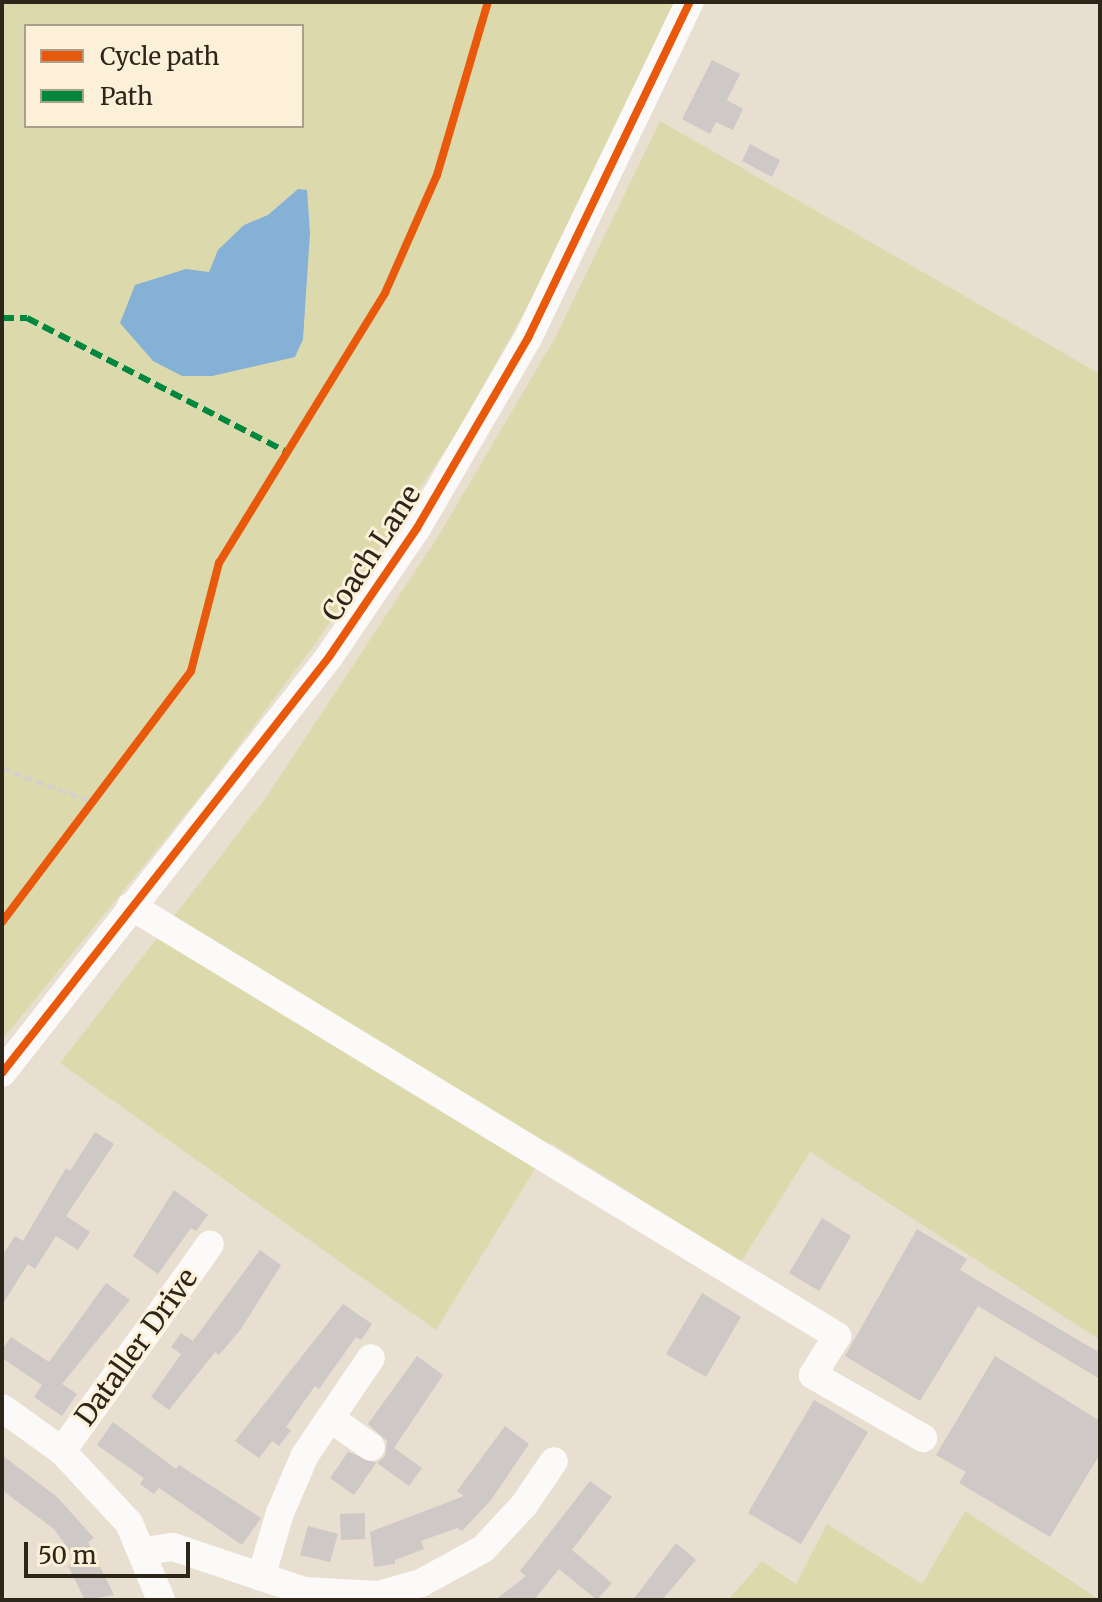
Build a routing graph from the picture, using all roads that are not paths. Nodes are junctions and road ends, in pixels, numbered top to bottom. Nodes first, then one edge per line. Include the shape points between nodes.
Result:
1 (690, 2) edge
2 (131, 906) junction
3 (2, 1073) edge
4 (210, 1244) dead end
5 (371, 1358) dead end
6 (2, 1408) edge
7 (330, 1418) junction
8 (923, 1438) dead end
9 (371, 1447) dead end
10 (62, 1451) junction
11 (554, 1461) dead end
12 (144, 1551) junction
13 (261, 1577) junction
14 (423, 1592) edge
15 (161, 1600) edge

1 - 2 street, Coach Lane via 528,338 417,528 329,657
2 - 3 street, Coach Lane
2 - 8 street via 837,1336 813,1375
4 - 10 street, Dataller Drive
5 - 7 street
6 - 10 street, Dataller Drive
7 - 9 street
7 - 13 street via 292,1484
10 - 12 street, Dataller Drive via 129,1523
11 - 14 street via 524,1505 483,1549
12 - 13 street via 173,1547
12 - 15 street, Dataller Drive
13 - 14 street via 336,1594

